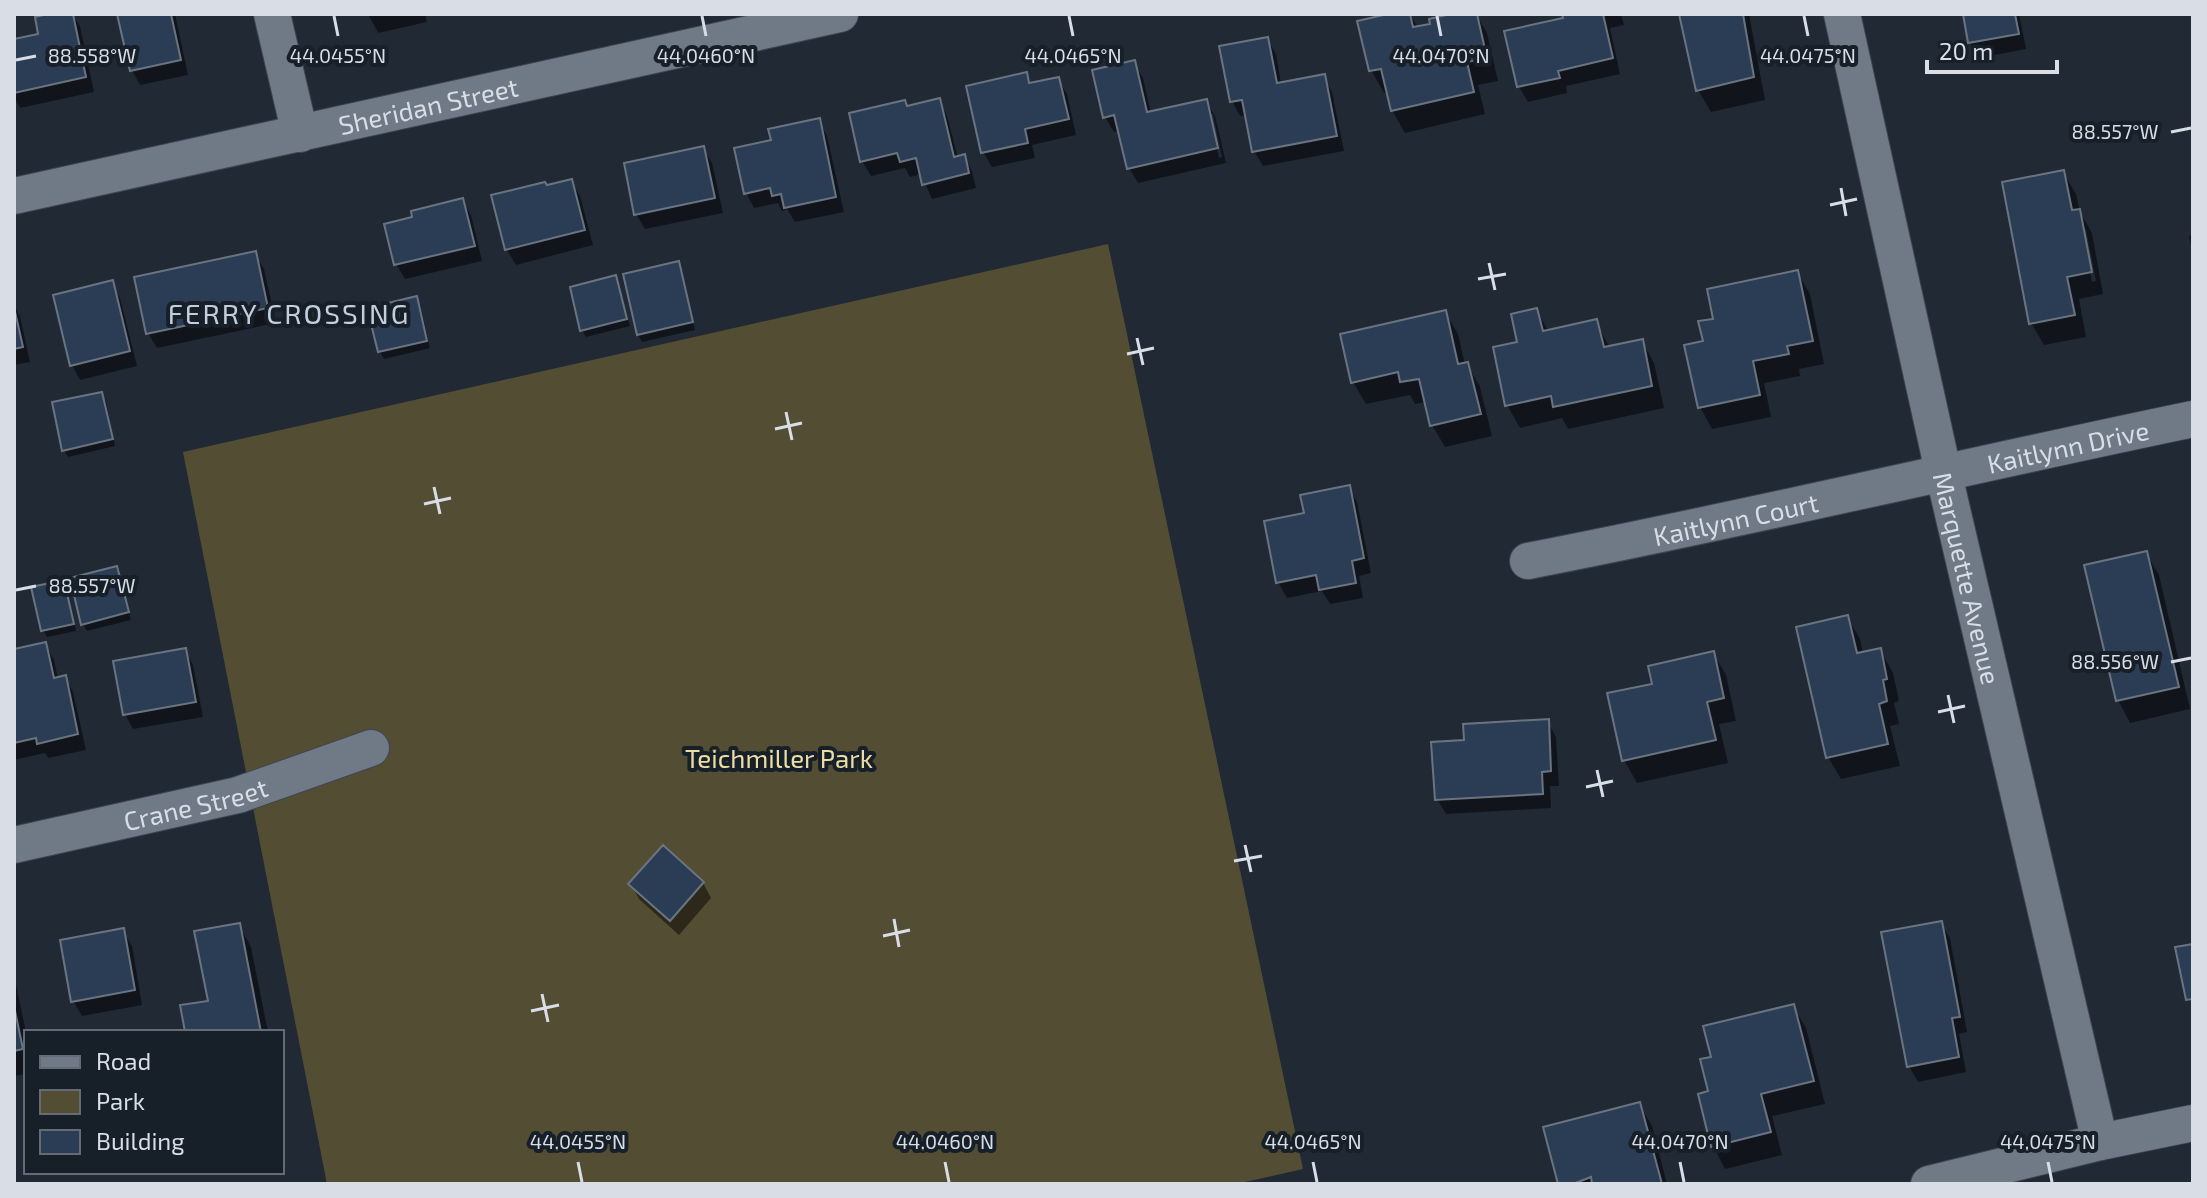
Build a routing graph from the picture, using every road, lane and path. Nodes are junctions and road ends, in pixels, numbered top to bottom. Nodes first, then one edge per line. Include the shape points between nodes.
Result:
1 (272, 14) edge
2 (840, 14) edge
3 (1842, 14) edge
4 (300, 134) junction
5 (14, 196) edge
6 (2193, 419) edge
7 (1943, 471) junction
8 (1528, 561) dead end
9 (371, 748) dead end
10 (14, 845) edge
11 (2193, 1123) edge
12 (2100, 1142) junction
13 (1929, 1184) edge

1 - 4 street
2 - 4 street, Sheridan Street
3 - 7 street, Marquette Avenue
4 - 5 street, Sheridan Street
6 - 7 street, Kaitlynn Drive
7 - 8 street, Kaitlynn Court
7 - 12 street, Marquette Avenue
9 - 10 street, Crane Street via 238,795
11 - 12 street
12 - 13 street

